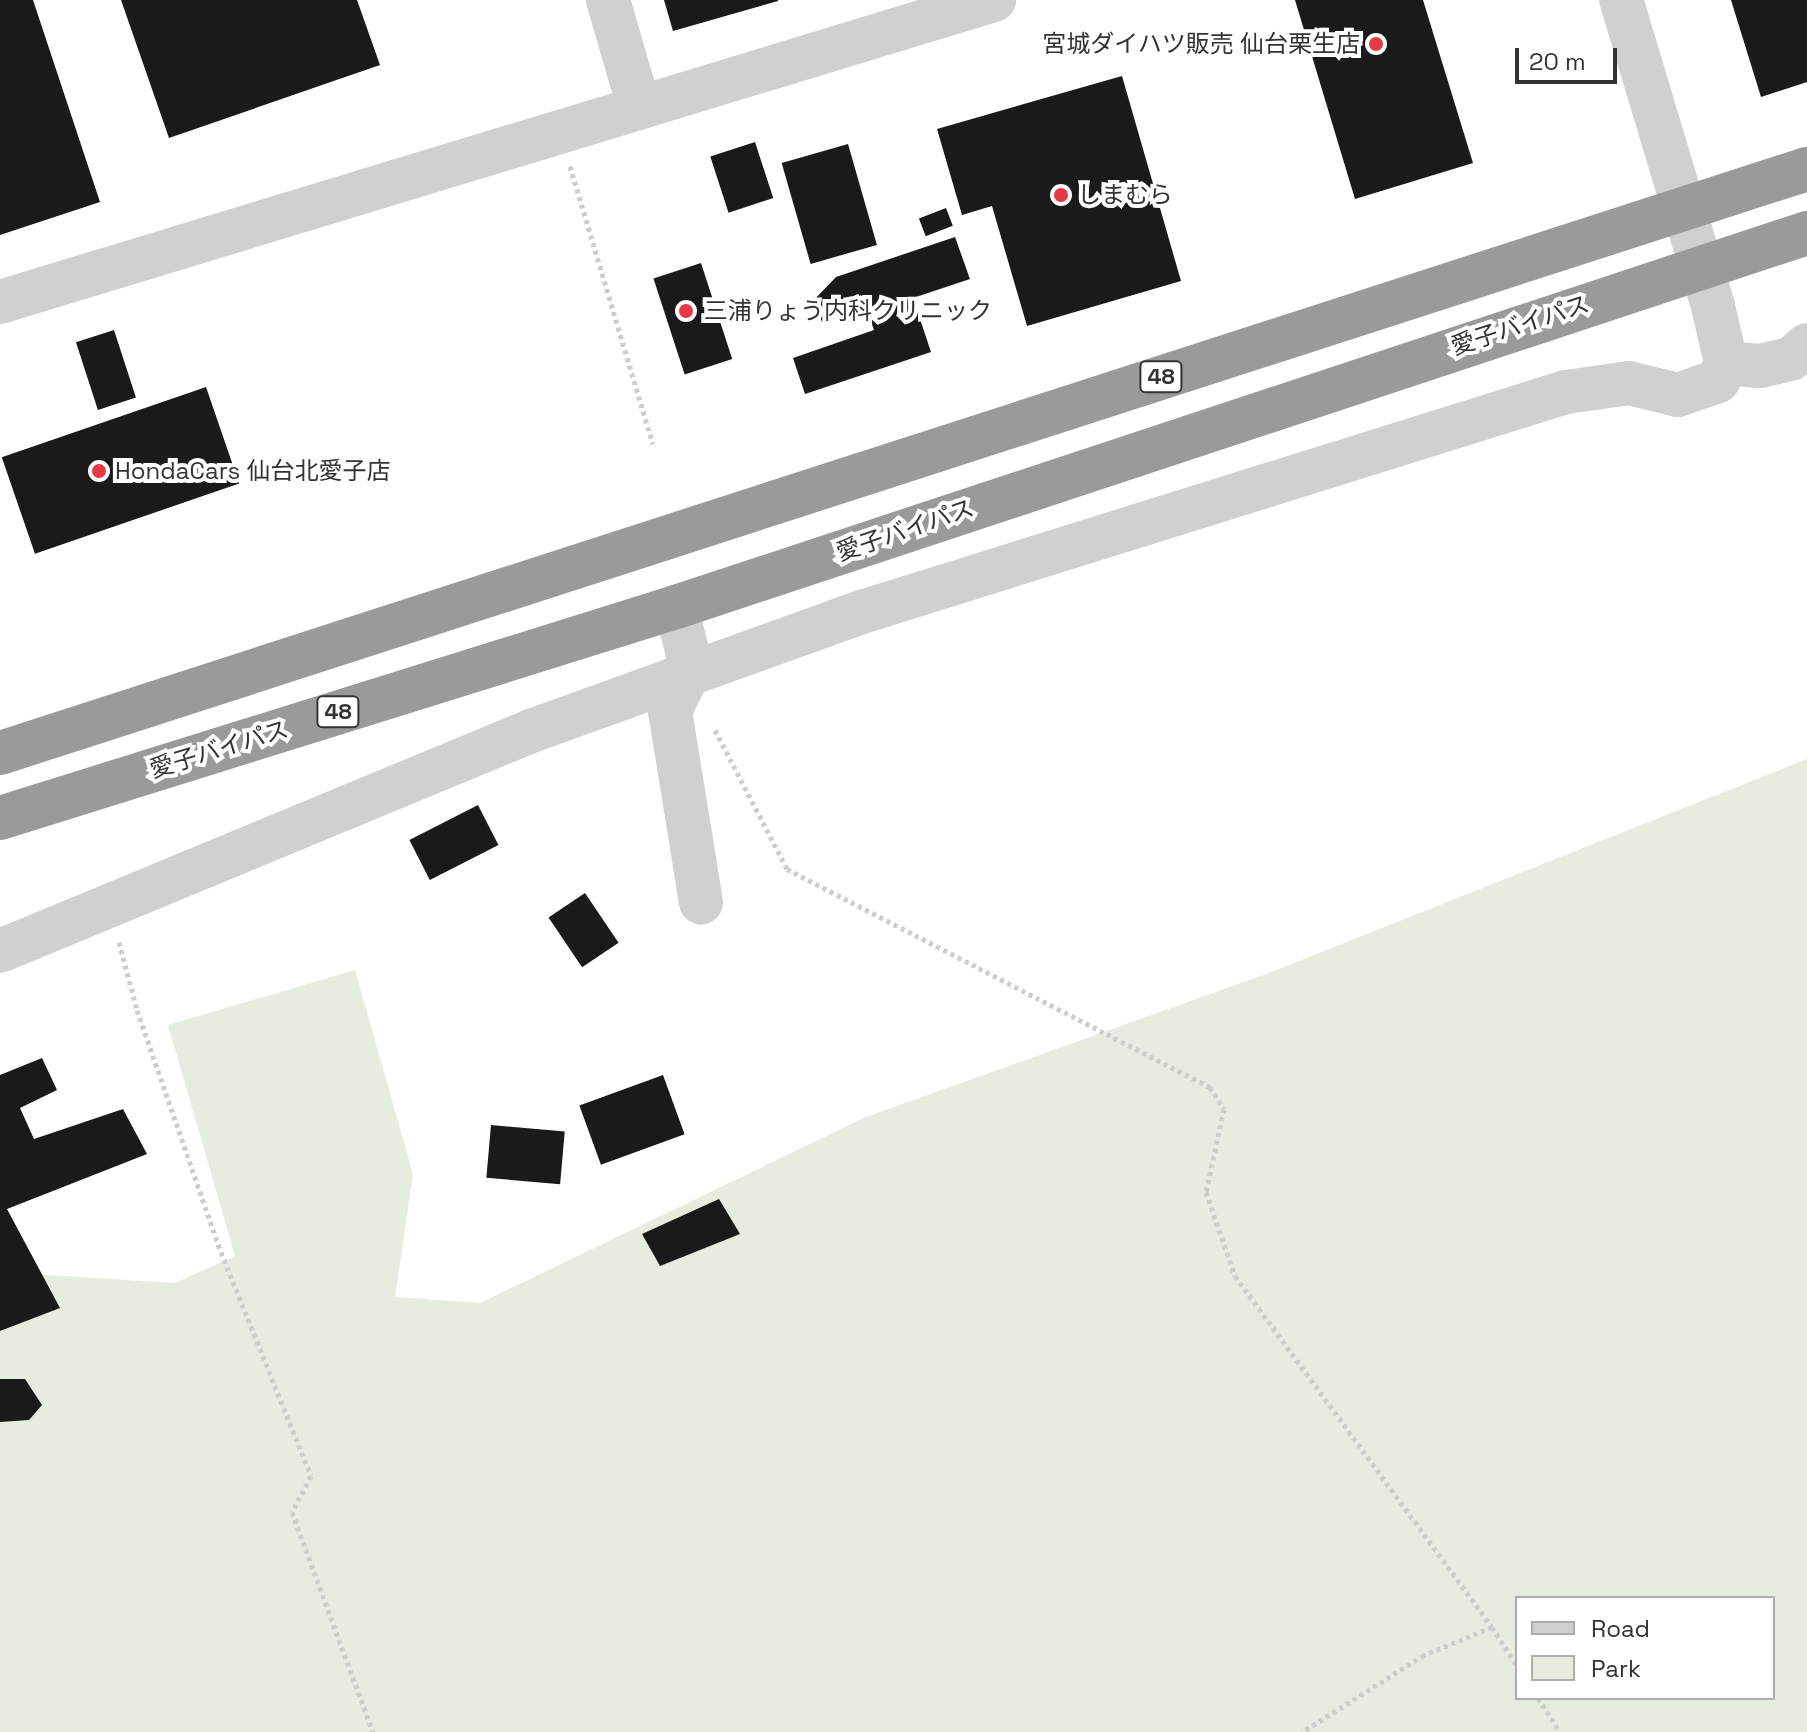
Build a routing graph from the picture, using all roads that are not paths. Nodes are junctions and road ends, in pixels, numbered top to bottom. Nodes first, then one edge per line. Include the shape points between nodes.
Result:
1 (608, 0) edge
2 (994, 0) edge
3 (1621, 0) edge
4 (639, 107) junction
5 (1807, 169) edge
6 (1679, 208) junction
7 (1807, 233) edge
8 (1699, 266) junction
9 (0, 302) edge
10 (1807, 345) edge
11 (1726, 363) junction
12 (676, 607) junction
13 (687, 676) junction
14 (0, 753) edge
15 (0, 818) edge
16 (701, 903) dead end
17 (0, 951) edge

1 - 4 street
2 - 4 street
3 - 6 street
4 - 9 street
5 - 6 highway, 48
6 - 8 street
6 - 14 highway, 48
7 - 8 highway, 愛子バイパス / 48
8 - 11 street
8 - 12 highway, 愛子バイパス / 48
10 - 11 street via 1791,359 1760,366
11 - 13 street via 1718,381 1698,391 1678,395 1629,383 1566,392 865,611
12 - 13 street via 688,654
12 - 15 highway, 愛子バイパス / 48
13 - 16 street via 670,711
13 - 17 street via 531,731

